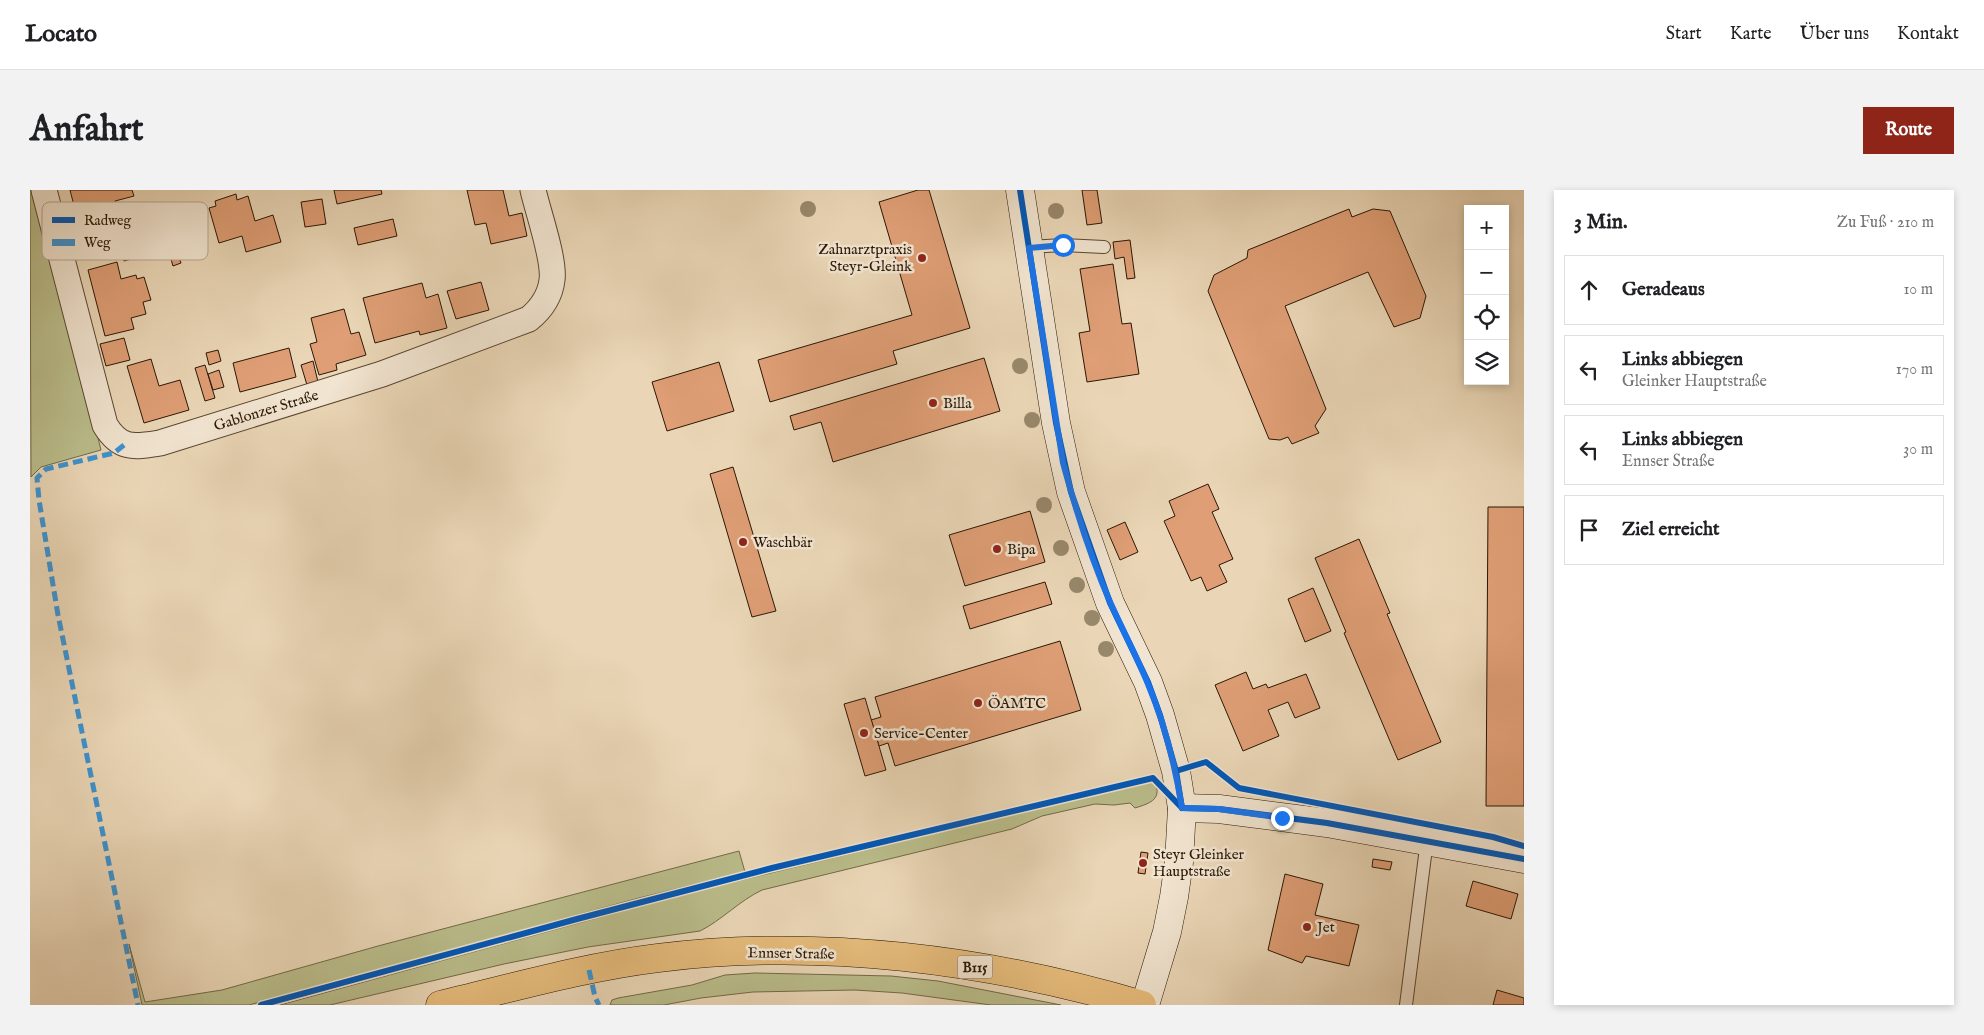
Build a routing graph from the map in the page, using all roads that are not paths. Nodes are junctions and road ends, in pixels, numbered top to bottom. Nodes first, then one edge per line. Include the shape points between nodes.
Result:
1 (533, 190) edge
2 (1020, 190) edge
3 (1104, 247) dead end
4 (1029, 248) junction
5 (62, 260) edge
6 (1182, 808) junction
7 (1427, 840) junction
8 (1524, 859) edge
9 (440, 1005) edge
10 (1144, 1005) edge
11 (1406, 1005) edge

1 - 5 street, Gablonzer Straße via 551,262 552,280 540,309 529,319 373,377 170,440 138,446 124,445 112,437 105,426
2 - 4 street
3 - 4 lane via 1063,245
4 - 6 street via 1056,423 1071,492 1110,603 1160,715 1176,771
6 - 7 street via 1219,809 1327,823
6 - 10 street via 1174,897 1167,932
7 - 8 street
7 - 11 lane
9 - 10 main road, Ennser Straße / B115 via 589,970 657,958 762,952 880,955 956,963 1020,974

